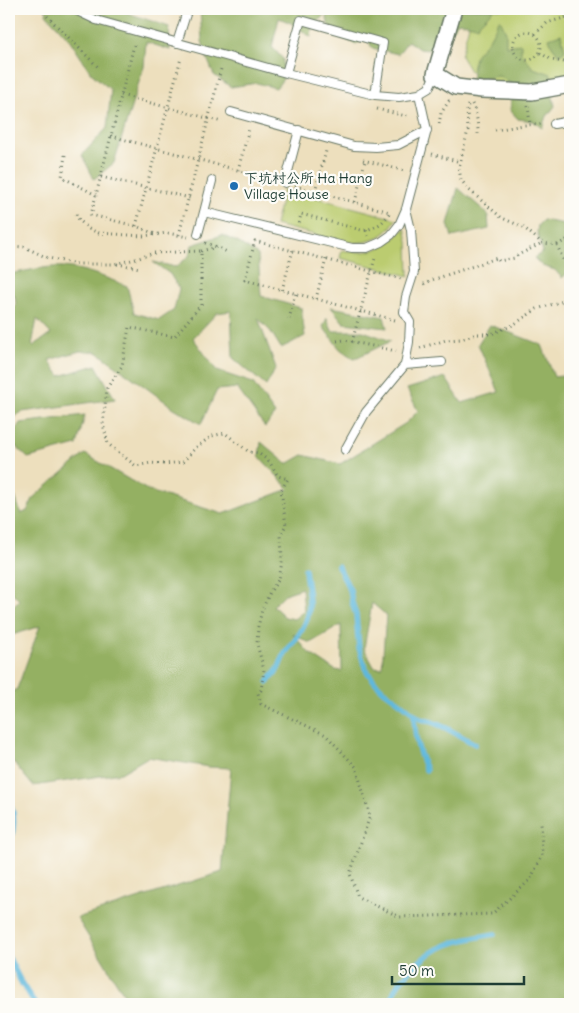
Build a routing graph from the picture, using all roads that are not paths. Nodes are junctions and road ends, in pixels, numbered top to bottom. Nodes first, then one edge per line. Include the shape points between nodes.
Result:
1 (73, 9) edge
2 (454, 9) edge
3 (187, 11) dead end
4 (177, 43) junction
5 (286, 73) junction
6 (435, 74) junction
7 (570, 85) edge
8 (419, 94) junction
9 (375, 95) junction
10 (231, 112) dead end
11 (570, 121) edge
12 (554, 124) road end
13 (299, 130) junction
14 (427, 130) junction
15 (212, 181) dead end
16 (285, 183) road end
17 (406, 209) junction
18 (204, 212) junction
19 (196, 238) road end
20 (442, 362) dead end
21 (405, 366) junction
22 (345, 450) dead end

1 - 4 lane via 96,20
2 - 6 street
3 - 4 lane
4 - 5 lane
5 - 9 lane
5 - 9 lane via 301,20 383,43
6 - 7 street via 456,88 532,92
6 - 8 lane via 429,88
8 - 9 lane via 399,97
8 - 14 lane
10 - 13 lane
11 - 12 lane
13 - 14 lane via 354,146 376,147 398,144
13 - 16 lane
14 - 17 lane
15 - 18 lane
17 - 18 lane via 391,235 367,248 347,247
17 - 21 lane via 414,272 404,312 410,322
18 - 19 lane
20 - 21 lane
21 - 22 lane via 366,412

